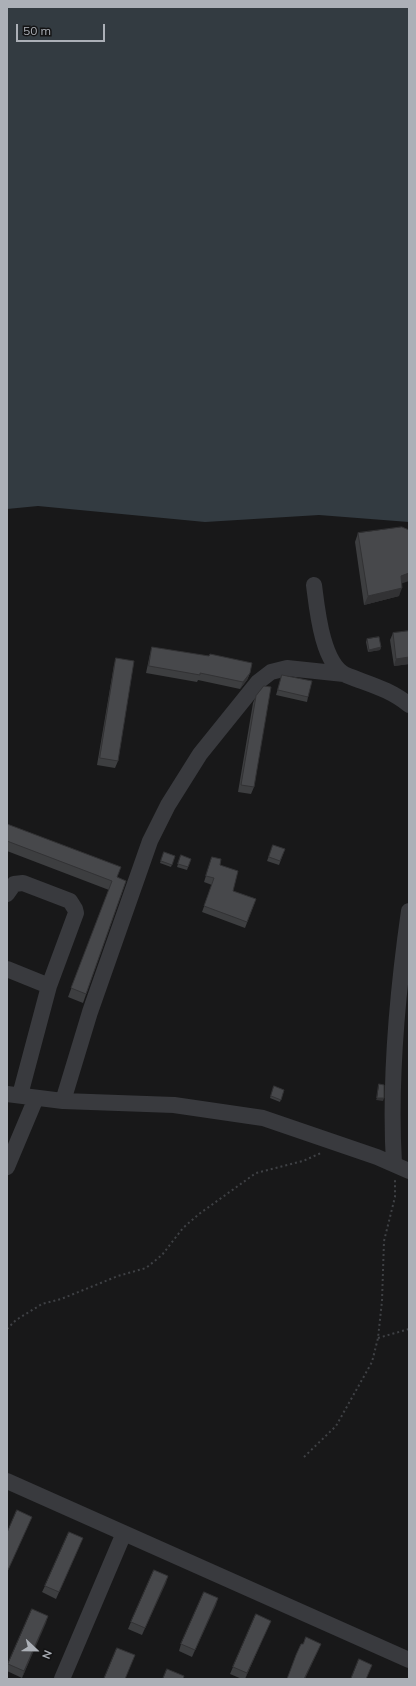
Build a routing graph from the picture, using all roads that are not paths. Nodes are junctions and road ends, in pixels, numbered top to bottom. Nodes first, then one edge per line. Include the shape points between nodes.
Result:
1 (314, 585) dead end
2 (344, 674) junction
3 (406, 699) edge
4 (7, 894) edge
5 (409, 911) edge
6 (7, 969) edge
7 (49, 986) junction
8 (14, 1094) edge
9 (36, 1098) junction
10 (63, 1101) junction
11 (394, 1164) junction
12 (7, 1167) edge
13 (409, 1171) edge
14 (7, 1481) edge
15 (124, 1533) junction
16 (409, 1660) edge
17 (62, 1679) edge

1 - 2 street via 317,616 330,658 334,666
2 - 3 street
2 - 10 street via 287,668 271,672 258,682 200,754 168,805 150,841 90,1012
4 - 7 street via 14,884 23,883 73,904 75,918
5 - 11 street via 398,985 392,1121
6 - 7 street
7 - 8 street
8 - 9 street
9 - 10 street
9 - 12 street
10 - 11 street via 174,1105 263,1118
11 - 13 street
14 - 15 street
15 - 16 street
15 - 17 street

